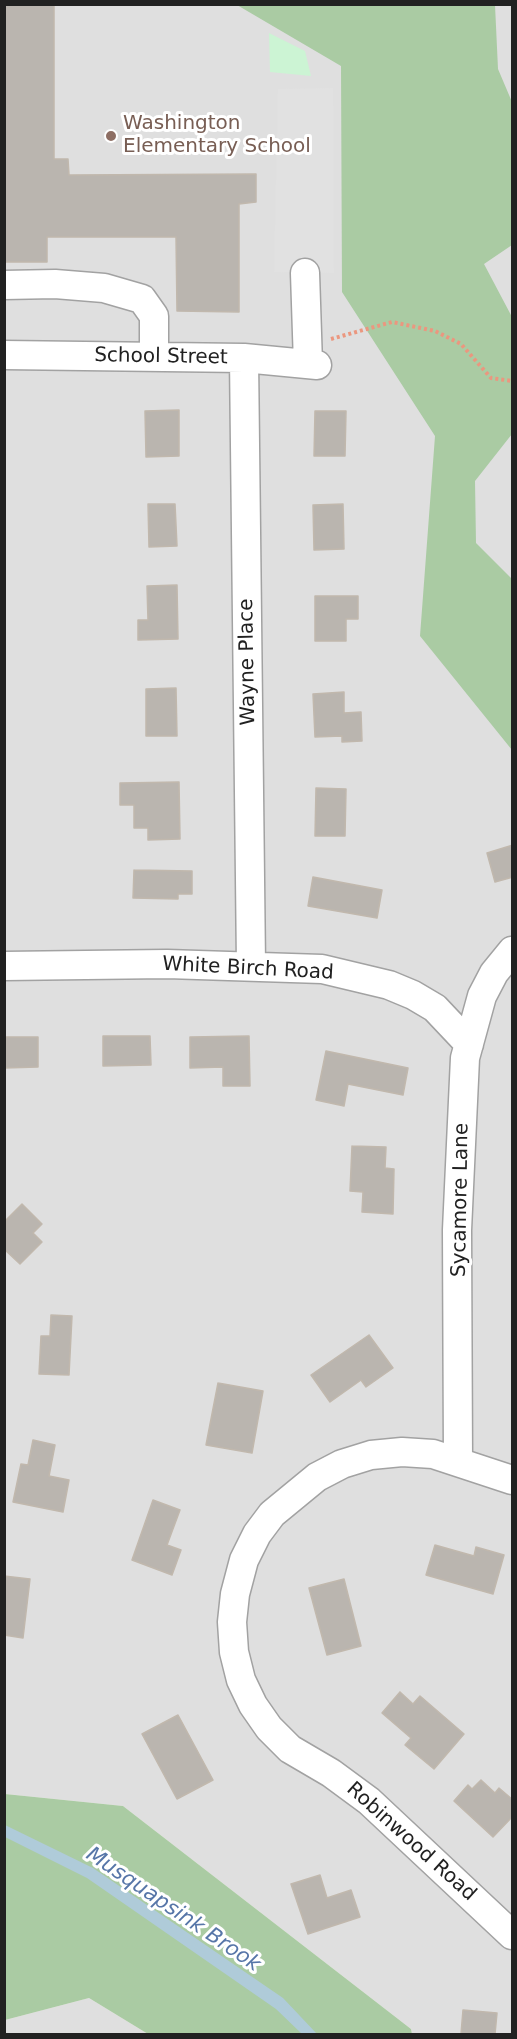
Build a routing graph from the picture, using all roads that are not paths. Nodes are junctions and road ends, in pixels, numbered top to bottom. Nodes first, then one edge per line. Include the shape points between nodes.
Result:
1 (305, 273) dead end
2 (4, 285) edge
3 (4, 355) edge
4 (154, 357) junction
5 (244, 358) junction
6 (513, 951) edge
7 (4, 966) edge
8 (251, 966) junction
9 (469, 1044) junction
10 (458, 1461) junction
11 (513, 1480) edge
12 (513, 1935) edge

1 - 5 street, School Street via 311,358
2 - 4 street via 104,288 142,299 154,316
3 - 4 street, School Street
4 - 5 street, School Street
5 - 8 street, Wayne Place
6 - 9 street, Sycamore Lane via 494,973 482,996
7 - 8 street, White Birch Road
8 - 9 street, White Birch Road via 322,969 389,985 435,1008
9 - 10 street, Sycamore Lane via 465,1058 457,1230
10 - 11 street, Robinwood Road
10 - 12 street, Robinwood Road via 432,1454 371,1455 333,1468 292,1495 267,1521 244,1560 232,1622 234,1652 253,1705 269,1728 290,1749 369,1801

